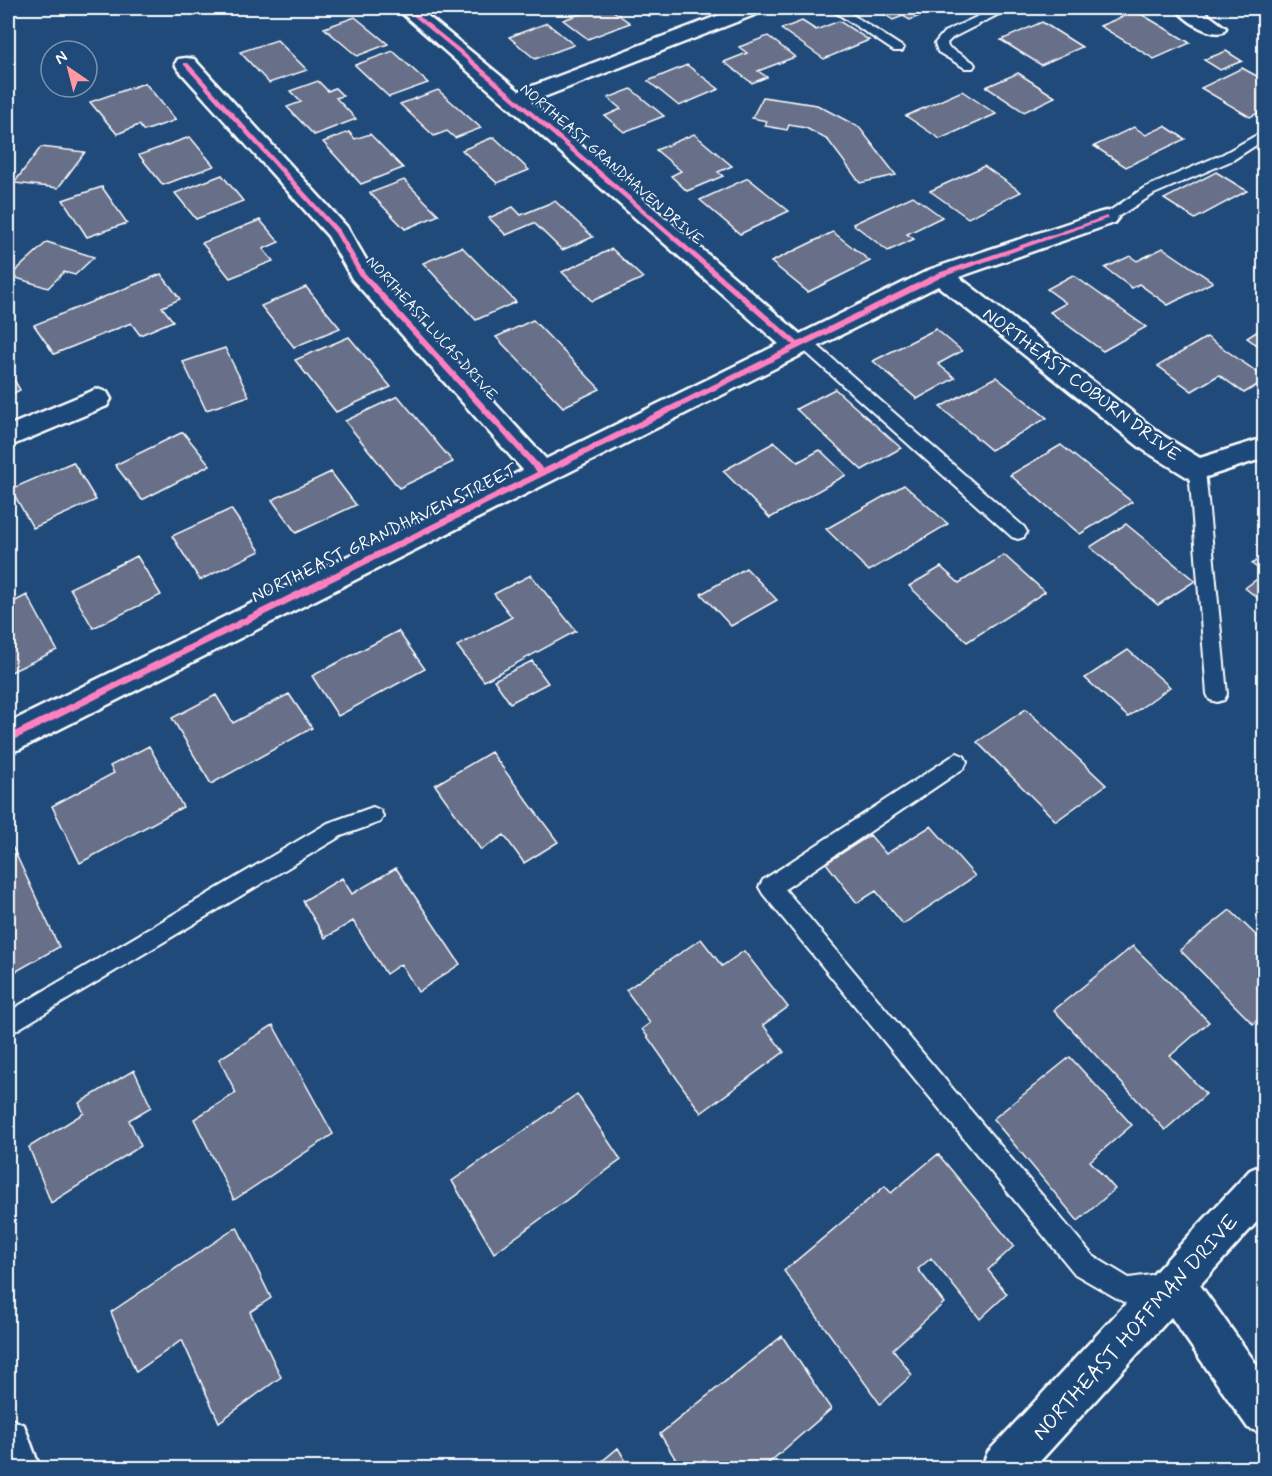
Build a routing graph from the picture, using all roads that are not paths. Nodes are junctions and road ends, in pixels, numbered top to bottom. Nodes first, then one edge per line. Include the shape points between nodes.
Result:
1 (406, 8) edge
2 (755, 8) edge
3 (835, 8) edge
4 (1005, 8) edge
5 (1186, 8) edge
6 (1216, 28) dead end
7 (898, 48) dead end
8 (186, 64) dead end
9 (969, 65) dead end
10 (516, 100) junction
11 (1264, 135) edge
12 (1106, 218) joint
13 (940, 275) junction
14 (801, 344) junction
15 (97, 399) dead end
16 (8, 437) edge
17 (1264, 448) edge
18 (1197, 470) junction
19 (542, 473) junction
20 (1018, 532) dead end
21 (1218, 694) dead end
22 (8, 739) edge
23 (957, 762) dead end
24 (373, 816) dead end
25 (8, 1024) edge
26 (1264, 1184) edge
27 (1174, 1285) junction
28 (1264, 1412) edge
29 (8, 1441) edge
30 (17, 1468) edge
31 (1004, 1468) edge

1 - 10 street, NORTHEAST GRANDHAVEN DRIVE
2 - 10 street
3 - 7 lane
4 - 9 lane via 948,34 941,43 942,49
5 - 6 street
8 - 19 street, NORTHEAST LUCAS DRIVE via 338,232 361,273
10 - 14 street, NORTHEAST GRANDHAVEN DRIVE
11 - 12 lane via 1228,157 1149,190
12 - 13 street, NORTHEAST GRANDHAVEN STREET
13 - 14 street, NORTHEAST GRANDHAVEN STREET
13 - 18 street, NORTHEAST COBURN DRIVE via 1152,442
14 - 19 street, NORTHEAST GRANDHAVEN STREET
14 - 20 lane
15 - 16 street
17 - 18 street, NORTHEAST COBURN DRIVE
18 - 21 lane
19 - 22 street, NORTHEAST GRANDHAVEN STREET
23 - 27 lane via 770,887 1084,1265 1127,1291
24 - 25 lane via 335,829
26 - 27 street, NORTHEAST HOFFMAN DRIVE
27 - 28 street
27 - 31 street, NORTHEAST HOFFMAN DRIVE
29 - 30 street

